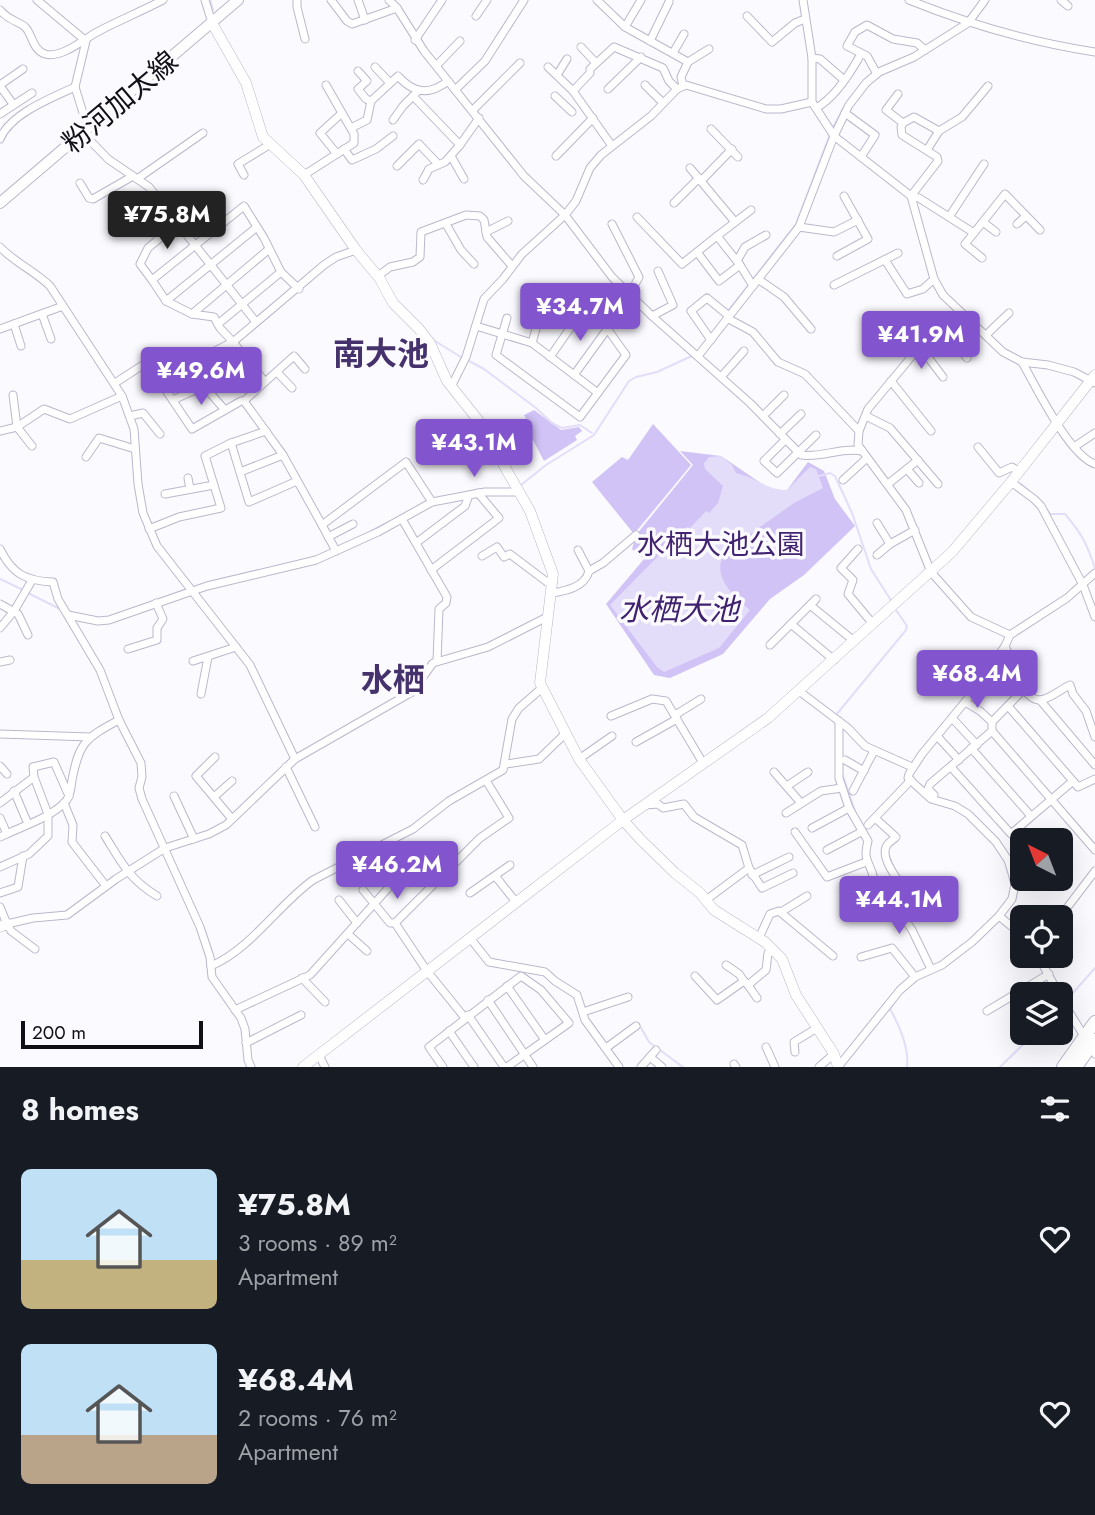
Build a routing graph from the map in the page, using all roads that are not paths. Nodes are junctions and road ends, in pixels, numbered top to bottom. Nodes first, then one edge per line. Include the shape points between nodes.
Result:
1 (37, 0) edge
2 (163, 0) edge
3 (205, 0) edge
4 (238, 0) edge
5 (297, 0) edge
6 (331, 0) edge
7 (358, 0) edge
8 (389, 0) edge
9 (442, 0) edge
10 (487, 0) edge
11 (524, 0) edge
12 (597, 0) edge
13 (642, 0) edge
14 (803, 0) edge
15 (909, 0) edge
16 (985, 0) edge
17 (1061, 0) edge
18 (669, 2) dead end
19 (1068, 6) dead end
20 (397, 8) junction
21 (0, 10) edge
22 (476, 16) dead end
23 (747, 16) dead end
24 (805, 19) junction
25 (365, 20) junction
26 (212, 23) junction
27 (968, 23) junction
28 (625, 27) junction
29 (684, 34) dead end
30 (305, 39) dead end
31 (415, 40) junction
32 (86, 41) junction
33 (460, 41) dead end
34 (650, 41) junction
35 (581, 47) dead end
36 (709, 49) dead end
37 (925, 50) junction
38 (1095, 52) edge
39 (673, 53) junction
40 (861, 54) junction
41 (641, 57) junction
42 (812, 58) junction
43 (567, 59) dead end
44 (688, 62) junction
45 (596, 63) junction
46 (520, 64) dead end
47 (437, 65) junction
48 (548, 67) dead end
49 (375, 68) dead end
50 (23, 69) dead end
51 (358, 71) dead end
52 (875, 71) junction
53 (557, 75) junction
54 (843, 79) junction
55 (448, 81) junction
56 (390, 83) junction
57 (326, 85) dead end
58 (645, 85) dead end
59 (0, 86) edge
60 (988, 86) dead end
61 (75, 87) junction
62 (680, 88) junction
63 (608, 89) dead end
64 (455, 90) junction
65 (32, 93) dead end
66 (415, 93) junction
67 (575, 93) junction
68 (898, 94) dead end
69 (555, 96) dead end
70 (371, 101) junction
71 (663, 103) junction
72 (13, 104) junction
73 (565, 105) junction
74 (814, 105) junction
75 (473, 110) junction
76 (572, 112) dead end
77 (342, 113) junction
78 (845, 113) junction
79 (0, 114) edge
80 (479, 118) junction
81 (593, 118) junction
82 (393, 120) dead end
83 (903, 123) junction
84 (351, 128) junction
85 (711, 129) dead end
86 (85, 131) junction
87 (939, 131) junction
88 (832, 132) junction
89 (203, 133) dead end
90 (393, 136) dead end
91 (0, 139) edge
92 (269, 145) junction
93 (460, 145) junction
94 (612, 146) junction
95 (732, 149) junction
96 (927, 150) junction
97 (340, 152) junction
98 (451, 156) junction
99 (556, 156) dead end
100 (738, 157) dead end
101 (861, 157) junction
102 (438, 164) junction
103 (984, 164) dead end
104 (397, 166) dead end
105 (690, 168) dead end
106 (244, 175) dead end
107 (304, 175) junction
108 (135, 177) junction
109 (464, 179) dead end
110 (423, 180) dead end
111 (700, 180) junction
112 (80, 183) dead end
113 (1001, 183) dead end
114 (1004, 194) junction
115 (844, 195) dead end
116 (911, 196) junction
117 (2, 200) edge
118 (674, 202) dead end
119 (751, 210) dead end
120 (565, 215) junction
121 (1026, 216) junction
122 (637, 217) dead end
123 (949, 217) junction
124 (858, 220) junction
125 (508, 221) dead end
126 (735, 222) junction
127 (983, 222) junction
128 (178, 223) junction
129 (446, 224) junction
130 (612, 224) dead end
131 (1017, 224) dead end
132 (257, 227) junction
133 (799, 227) junction
134 (1040, 230) dead end
135 (486, 232) junction
136 (996, 232) dead end
137 (974, 233) junction
138 (766, 235) dead end
139 (717, 236) junction
140 (195, 246) junction
141 (0, 247) edge
142 (268, 250) junction
143 (356, 250) junction
144 (697, 252) junction
145 (898, 253) dead end
146 (837, 256) dead end
147 (982, 258) dead end
148 (885, 260) junction
149 (739, 263) junction
150 (474, 264) dead end
151 (210, 265) junction
152 (512, 266) junction
153 (658, 271) dead end
154 (281, 272) junction
155 (378, 276) junction
156 (934, 279) junction
157 (152, 280) junction
158 (756, 282) junction
159 (834, 285) dead end
160 (226, 287) junction
161 (299, 289) junction
162 (630, 293) junction
163 (166, 300) junction
164 (241, 305) junction
165 (63, 306) junction
166 (544, 308) dead end
167 (594, 310) dead end
168 (1009, 313) dead end
169 (43, 314) junction
170 (192, 314) junction
171 (580, 314) dead end
172 (727, 315) junction
173 (652, 316) junction
174 (507, 318) dead end
175 (968, 319) junction
176 (256, 322) junction
177 (13, 324) junction
178 (218, 324) junction
179 (476, 326) junction
180 (608, 328) junction
181 (0, 329) edge
182 (811, 330) dead end
183 (947, 332) junction
184 (502, 334) junction
185 (986, 335) junction
186 (710, 338) junction
187 (51, 339) dead end
188 (233, 342) junction
189 (532, 344) junction
190 (21, 346) dead end
191 (921, 348) junction
192 (744, 351) dead end
193 (696, 354) junction
194 (550, 357) junction
195 (967, 358) dead end
196 (149, 361) dead end
197 (1022, 362) junction
198 (183, 364) dead end
199 (305, 369) dead end
200 (276, 372) junction
201 (574, 375) junction
202 (721, 377) junction
203 (943, 377) dead end
204 (159, 380) dead end
205 (1093, 380) edge
206 (265, 382) junction
207 (891, 382) junction
208 (115, 383) junction
209 (451, 387) junction
210 (292, 388) dead end
211 (598, 393) junction
212 (13, 395) dead end
213 (784, 395) dead end
214 (122, 396) junction
215 (173, 400) junction
216 (244, 401) junction
217 (225, 410) junction
218 (801, 414) dead end
219 (130, 416) junction
220 (763, 416) junction
221 (866, 416) junction
222 (1058, 424) junction
223 (17, 426) junction
224 (0, 431) edge
225 (266, 431) junction
226 (859, 431) junction
227 (931, 431) dead end
228 (1095, 433) edge
229 (159, 434) dead end
230 (816, 435) dead end
231 (783, 437) junction
232 (231, 443) junction
233 (32, 446) dead end
234 (978, 447) dead end
235 (1074, 447) junction
236 (135, 449) junction
237 (799, 452) junction
238 (283, 455) junction
239 (864, 455) junction
240 (86, 457) dead end
241 (918, 460) junction
242 (1095, 464) edge
243 (907, 469) junction
244 (240, 472) junction
245 (1019, 472) junction
246 (188, 478) dead end
247 (843, 480) dead end
248 (298, 481) junction
249 (1011, 482) junction
250 (919, 483) dead end
251 (888, 484) junction
252 (938, 484) dead end
253 (214, 485) junction
254 (190, 489) junction
255 (519, 492) junction
256 (478, 493) junction
257 (165, 494) dead end
258 (469, 495) junction
259 (431, 500) junction
260 (402, 519) junction
261 (877, 523) dead end
262 (352, 524) dead end
263 (322, 525) junction
264 (149, 529) junction
265 (915, 530) junction
266 (636, 535) dead end
267 (328, 537) junction
268 (416, 543) junction
269 (890, 544) junction
270 (0, 549) edge
271 (858, 549) dead end
272 (335, 550) junction
273 (578, 550) dead end
274 (877, 555) dead end
275 (482, 556) dead end
276 (431, 570) junction
277 (589, 571) junction
278 (931, 572) junction
279 (1095, 573) edge
280 (31, 582) junction
281 (1083, 585) junction
282 (552, 588) junction
283 (192, 592) junction
284 (156, 603) junction
285 (0, 604) edge
286 (14, 611) junction
287 (68, 615) junction
288 (547, 617) junction
289 (1095, 617) edge
290 (791, 624) junction
291 (873, 624) junction
292 (0, 628) edge
293 (28, 635) dead end
294 (1010, 635) junction
295 (854, 641) junction
296 (770, 645) dead end
297 (1005, 646) junction
298 (236, 648) junction
299 (128, 649) dead end
300 (208, 657) junction
301 (10, 660) dead end
302 (834, 660) junction
303 (193, 661) dead end
304 (437, 661) junction
305 (0, 662) edge
306 (542, 688) junction
307 (1023, 690) junction
308 (799, 691) junction
309 (201, 694) dead end
310 (701, 699) dead end
311 (1040, 700) junction
312 (965, 702) junction
313 (1008, 706) junction
314 (611, 716) dead end
315 (676, 717) junction
316 (952, 718) junction
317 (118, 720) junction
318 (839, 721) junction
319 (992, 722) junction
320 (992, 731) junction
321 (566, 733) junction
322 (0, 734) edge
323 (612, 736) dead end
324 (937, 736) junction
325 (90, 737) junction
326 (1095, 737) edge
327 (636, 742) dead end
328 (974, 747) junction
329 (874, 751) junction
330 (215, 757) dead end
331 (295, 759) junction
332 (579, 759) junction
333 (845, 760) dead end
334 (959, 760) junction
335 (703, 763) junction
336 (506, 764) junction
337 (1095, 765) edge
338 (0, 766) edge
339 (286, 767) junction
340 (912, 767) junction
341 (951, 767) junction
342 (864, 771) junction
343 (774, 772) dead end
344 (808, 772) dead end
345 (7, 774) dead end
346 (34, 777) junction
347 (1095, 779) edge
348 (232, 780) dead end
349 (911, 780) junction
350 (1073, 781) junction
351 (487, 782) junction
352 (787, 786) junction
353 (842, 788) junction
354 (14, 791) junction
355 (853, 791) dead end
356 (174, 796) dead end
357 (214, 797) junction
358 (1052, 799) junction
359 (67, 800) junction
360 (939, 801) junction
361 (981, 801) junction
362 (0, 803) edge
363 (801, 803) junction
364 (645, 805) junction
365 (849, 808) junction
366 (786, 813) dead end
367 (48, 814) junction
368 (968, 814) junction
369 (1031, 816) junction
370 (0, 818) edge
371 (875, 818) junction
372 (232, 819) junction
373 (623, 820) junction
374 (27, 824) junction
375 (868, 825) dead end
376 (315, 827) dead end
377 (812, 828) dead end
378 (794, 832) dead end
379 (861, 832) junction
380 (4, 835) edge
381 (105, 836) dead end
382 (194, 839) junction
383 (165, 848) junction
384 (375, 850) junction
385 (827, 850) dead end
386 (1095, 850) edge
387 (23, 856) junction
388 (789, 857) dead end
389 (866, 862) junction
390 (510, 865) dead end
391 (0, 867) edge
392 (751, 871) junction
393 (1095, 871) edge
394 (127, 872) junction
395 (891, 872) junction
396 (793, 873) dead end
397 (496, 877) junction
398 (883, 883) junction
399 (900, 883) dead end
400 (106, 886) junction
401 (363, 890) dead end
402 (0, 893) edge
403 (470, 893) dead end
404 (157, 896) dead end
405 (807, 896) dead end
406 (339, 900) dead end
407 (706, 900) junction
408 (516, 902) junction
409 (374, 904) junction
410 (1069, 905) edge
411 (0, 907) edge
412 (781, 912) junction
413 (999, 916) junction
414 (357, 923) junction
415 (395, 923) junction
416 (1010, 925) edge
417 (4, 926) edge
418 (348, 934) junction
419 (470, 938) junction
420 (759, 938) junction
421 (34, 949) dead end
422 (774, 950) junction
423 (367, 951) dead end
424 (834, 956) dead end
425 (862, 957) dead end
426 (726, 965) dead end
427 (211, 966) junction
428 (1045, 968) edge
429 (931, 969) junction
430 (427, 971) junction
431 (1049, 974) junction
432 (695, 976) dead end
433 (915, 977) junction
434 (303, 978) junction
435 (1053, 982) edge
436 (746, 983) junction
437 (507, 986) junction
438 (628, 998) dead end
439 (757, 998) dead end
440 (488, 1000) junction
441 (325, 1002) dead end
442 (235, 1010) junction
443 (987, 1011) dead end
444 (583, 1012) junction
445 (301, 1015) dead end
446 (1073, 1016) edge
447 (466, 1017) junction
448 (1095, 1022) edge
449 (636, 1026) dead end
450 (817, 1028) junction
451 (449, 1031) junction
452 (545, 1040) junction
453 (246, 1043) junction
454 (1091, 1045) edge
455 (766, 1047) dead end
456 (606, 1048) junction
457 (656, 1049) dead end
458 (795, 1052) dead end
459 (525, 1054) junction
460 (834, 1054) junction
461 (319, 1055) junction
462 (650, 1057) junction
463 (251, 1067) edge
464 (303, 1067) edge
465 (326, 1067) edge
466 (443, 1067) edge
467 (474, 1067) edge
468 (505, 1067) edge
469 (533, 1067) edge
470 (619, 1067) edge
471 (641, 1067) edge
472 (662, 1067) edge
473 (775, 1067) edge
474 (820, 1067) edge
475 (838, 1067) edge
476 (1063, 1067) edge
477 (1076, 1067) edge

1 - 32 street
2 - 32 street
3 - 26 street
4 - 26 main road, 粉河加太線
5 - 30 street
6 - 25 street via 352,24
7 - 25 street
8 - 20 street
9 - 31 street
10 - 22 street
11 - 64 street via 485,61
12 - 28 street
13 - 28 street
14 - 24 street
15 - 27 street
16 - 27 street
17 - 19 street
18 - 34 street
20 - 25 street
20 - 31 street
21 - 32 street via 7,19 25,26 45,54
23 - 24 street via 772,42
24 - 42 street
26 - 86 main road, 粉河加太線
26 - 92 main road via 246,83 260,131
27 - 37 street
27 - 38 street via 1023,40
28 - 34 street
29 - 39 street
31 - 47 street
32 - 61 street
33 - 47 street
34 - 39 street
35 - 45 street
36 - 44 street
37 - 40 street via 918,43 893,38 867,25 855,32 847,46
37 - 52 street
39 - 44 street
40 - 52 street
40 - 54 street
41 - 45 street via 614,47
41 - 62 street via 663,68 669,81
41 - 63 street
42 - 54 street via 820,59
42 - 74 street
43 - 53 street
44 - 62 street
45 - 67 street
46 - 75 street
47 - 55 street
48 - 53 street
49 - 56 street
50 - 59 street
51 - 70 street via 367,81 358,89
52 - 78 street
53 - 67 street
54 - 74 street via 823,104
55 - 64 street
55 - 66 street via 437,89
56 - 66 street via 398,76
56 - 70 street
57 - 77 street
58 - 71 street
59 - 72 street
60 - 87 street via 962,117
61 - 86 street
61 - 91 street via 5,126
62 - 71 street
62 - 74 street via 686,85 766,109
64 - 75 street
65 - 72 street
66 - 82 street
66 - 93 street
67 - 73 street
67 - 81 street
68 - 83 street via 886,110
69 - 73 street
70 - 84 street via 367,120
71 - 94 street
72 - 79 street
73 - 76 street
74 - 88 street
75 - 80 street
77 - 84 street
77 - 97 street via 320,133
78 - 88 street
78 - 101 street via 875,135
80 - 93 street
80 - 120 street via 529,182
81 - 94 street
81 - 99 street
83 - 87 street via 914,117
83 - 96 street via 902,135
84 - 97 street via 354,143
85 - 95 street
86 - 108 street via 108,159
86 - 117 main road, 粉河加太線
87 - 96 street
88 - 101 street
88 - 133 street
89 - 108 street
90 - 97 street via 352,160
92 - 106 street via 238,164
92 - 107 main road
93 - 98 street
94 - 120 street via 590,168
95 - 100 street
95 - 111 street
96 - 116 street via 938,162
97 - 107 street
98 - 102 street
98 - 109 street
101 - 116 street
102 - 104 street via 419,144
102 - 110 street
103 - 123 street
105 - 111 street
107 - 143 main road
108 - 112 street via 93,199
108 - 128 street
111 - 118 street
111 - 126 street
113 - 114 street
114 - 121 street
114 - 127 street
115 - 124 street
116 - 123 street
116 - 156 street
119 - 126 street
120 - 152 street
120 - 162 street via 612,277
121 - 131 street
121 - 134 street
122 - 144 street via 682,264
123 - 137 street
124 - 133 street via 834,232
124 - 146 street via 868,239
125 - 135 street
126 - 139 street
127 - 136 street
127 - 137 street
128 - 140 street
128 - 157 street via 148,248 140,264
129 - 135 street via 466,215 480,216
129 - 150 street
129 - 155 street via 421,232 420,257
130 - 162 street via 639,277
132 - 140 street via 244,206
132 - 142 street
132 - 151 street
133 - 158 street
135 - 152 street
137 - 147 street via 965,244
138 - 149 street via 745,247
139 - 144 street
139 - 149 street
140 - 151 street
140 - 157 street
141 - 165 street via 40,276
142 - 154 street
142 - 160 street
143 - 155 main road
143 - 161 street via 330,261
144 - 149 street via 719,281
145 - 148 street
148 - 156 street via 907,294
148 - 159 street
149 - 158 street
151 - 160 street
151 - 163 street
152 - 179 street via 484,299
153 - 173 street via 673,305
154 - 161 street
154 - 164 street
155 - 209 main road via 393,303 430,343
156 - 175 street via 943,295
157 - 163 street
158 - 172 street
158 - 182 street via 784,297
160 - 164 street
160 - 170 street
161 - 176 street
162 - 173 street
163 - 170 street
164 - 176 street
164 - 178 street
165 - 169 street
165 - 208 street
166 - 189 street
167 - 180 street
168 - 185 street
169 - 177 street
169 - 187 street
170 - 178 street via 214,317
171 - 194 street
172 - 186 street
172 - 186 street via 707,298 691,311
172 - 226 street via 752,332 778,362 805,374
173 - 193 street
174 - 184 street
175 - 183 street
175 - 185 street
176 - 188 street
177 - 181 street
177 - 190 street
178 - 188 street
179 - 184 street
179 - 209 street
180 - 201 street
180 - 211 street via 626,355
183 - 191 street
183 - 195 street
184 - 189 street
184 - 211 street via 496,355 580,417
185 - 197 street
186 - 193 street
188 - 198 street
188 - 206 street
189 - 194 street
191 - 203 street
191 - 207 street
192 - 202 street
193 - 202 street
194 - 201 street
196 - 208 street
197 - 205 street via 1060,368
197 - 222 street
199 - 200 street via 294,356
200 - 206 street
200 - 210 street
201 - 211 street
202 - 220 street
204 - 215 street
205 - 222 main road
206 - 216 street
207 - 221 street
207 - 227 street
208 - 214 street
209 - 255 main road via 478,420
212 - 223 street
213 - 220 street
214 - 219 street
214 - 223 street via 70,419 44,410
215 - 217 street via 204,386
215 - 217 street via 192,429
216 - 217 street
216 - 225 street
218 - 231 street
219 - 229 street via 143,413
219 - 236 street
220 - 231 street
221 - 226 street
221 - 241 street via 890,428
222 - 235 street
222 - 245 main road
223 - 224 street
223 - 233 street
225 - 232 street
225 - 238 street
226 - 239 street via 858,445
228 - 235 street
230 - 237 street
231 - 237 street
231 - 237 street via 764,461 777,473
232 - 244 street
232 - 253 street via 205,456
234 - 245 street via 999,473 1012,467
235 - 242 street
236 - 240 street via 99,438
236 - 264 street
237 - 239 street via 813,457 850,449
238 - 244 street
238 - 248 street
239 - 247 street
239 - 251 street
241 - 243 street
241 - 252 street
243 - 250 street
243 - 251 street
244 - 248 street via 249,502
245 - 249 main road
246 - 254 street
248 - 263 street
249 - 278 main road
249 - 281 street via 1041,506
251 - 265 street
253 - 254 street
253 - 264 street via 221,508 179,516
254 - 257 street
255 - 256 street
255 - 282 main road via 548,557
256 - 258 street
256 - 276 street via 499,518
258 - 259 street
258 - 268 street via 465,506
259 - 260 street
259 - 263 street via 405,462
260 - 268 street
260 - 272 street
261 - 269 street
262 - 267 street
263 - 267 street
264 - 283 street
265 - 269 street
265 - 278 street
266 - 277 street
267 - 272 street
268 - 276 street
269 - 274 street
270 - 280 street via 19,575
271 - 291 street via 841,568 853,580 848,594
272 - 283 street via 316,560
273 - 277 street
275 - 282 street via 497,547 503,557 510,554
276 - 304 street via 447,597 439,609
277 - 282 street via 579,585
278 - 291 main road
278 - 294 street via 971,617
279 - 281 street
280 - 286 street
280 - 287 street via 53,582
281 - 289 street
281 - 294 street
282 - 288 main road
283 - 284 street
283 - 298 street
284 - 287 street via 98,621
284 - 299 street via 163,619 158,640
285 - 286 street
286 - 292 street
286 - 293 street
287 - 317 street via 100,670
288 - 304 street via 488,647
288 - 306 main road
290 - 295 street via 813,602
290 - 296 street
290 - 302 street
291 - 295 main road
294 - 297 street
295 - 302 main road
297 - 307 street
297 - 312 street
298 - 300 street
298 - 331 street via 250,665
300 - 303 street
300 - 309 street
301 - 305 street
302 - 308 main road
304 - 331 street via 412,692
306 - 321 main road
306 - 336 street via 512,719
307 - 311 street
307 - 313 street
308 - 318 street
308 - 335 main road
310 - 315 street
311 - 326 street via 1070,685
311 - 337 street
312 - 316 street
312 - 319 street
313 - 319 street
313 - 350 street
314 - 315 street via 652,698 666,701
315 - 327 street
315 - 335 street
316 - 324 street
316 - 328 street
317 - 325 street
317 - 383 street via 141,763 142,799
318 - 329 street
318 - 353 street
319 - 320 street
320 - 328 street
320 - 358 street
321 - 332 main road
321 - 336 street via 539,759
322 - 325 street
323 - 332 street
324 - 334 street
324 - 340 street
325 - 359 street via 78,751
328 - 334 street
328 - 369 street
329 - 340 street
329 - 342 street
330 - 357 street via 196,776
331 - 339 street
332 - 373 main road
333 - 342 street
334 - 341 street
335 - 364 main road
336 - 351 street
338 - 345 street
339 - 372 street
339 - 376 street
340 - 349 street
341 - 360 street via 928,789
341 - 361 street
342 - 355 street
343 - 352 street
344 - 352 street
346 - 354 street
346 - 359 street via 33,767 54,762
346 - 367 street
347 - 350 street via 1078,787
348 - 357 street
349 - 360 street
349 - 371 street
350 - 358 street
351 - 384 street
351 - 415 street via 509,818 480,838
352 - 363 street
353 - 363 street via 821,791
353 - 365 street
354 - 362 street
354 - 374 street
356 - 382 street
357 - 372 street
358 - 369 street
358 - 386 street
359 - 367 street
359 - 400 street via 72,842
360 - 368 street
361 - 368 street
361 - 369 street via 1011,834
363 - 366 street
364 - 373 main road
364 - 392 street via 684,804 694,817 742,845
365 - 377 street
365 - 379 street
367 - 374 street
367 - 387 street via 48,836
368 - 413 street via 1008,860 1015,884 1012,899
370 - 380 street
371 - 375 street
371 - 395 street via 896,837 885,851
372 - 382 street
373 - 407 main road
373 - 408 main road
374 - 380 street
378 - 389 street via 827,877
379 - 385 street
379 - 389 street via 867,841
381 - 394 street
382 - 383 street
383 - 394 street
383 - 427 street via 201,927
384 - 409 street via 391,885
384 - 427 street via 301,888 238,949
387 - 391 street
387 - 402 street via 18,887
388 - 392 street
389 - 398 street via 874,880
390 - 397 street
392 - 396 street via 762,888
392 - 407 street
393 - 410 street
394 - 400 street
394 - 404 street
395 - 398 street via 881,878
395 - 399 street
397 - 403 street
397 - 408 street
398 - 429 street
400 - 417 street via 67,915
401 - 409 street
405 - 412 street
406 - 414 street
407 - 420 main road via 722,916
408 - 419 main road
409 - 414 street
409 - 415 street
411 - 417 street
412 - 420 street via 770,914
412 - 424 street
413 - 416 street
413 - 429 street via 972,942
414 - 418 street
415 - 430 street
417 - 421 street
418 - 423 street
418 - 434 street
419 - 430 main road
419 - 444 street via 489,962 545,972 577,995
420 - 422 main road
422 - 436 street via 768,953 766,970
422 - 450 main road
425 - 433 street via 892,948
426 - 436 street
427 - 442 street via 212,977
428 - 431 street
429 - 433 street
430 - 447 street
430 - 461 main road
431 - 435 street
431 - 443 street
432 - 436 street via 717,1000
433 - 475 street
434 - 441 street
434 - 442 street
436 - 439 street
437 - 440 street
437 - 452 street
437 - 452 street via 521,976 541,990 569,1023
438 - 444 street
440 - 447 street
440 - 459 street
442 - 453 street
444 - 456 street
445 - 453 street
446 - 454 street
447 - 451 street
447 - 468 street
448 - 454 highway
449 - 456 street
450 - 458 street via 794,1042
450 - 460 main road
451 - 466 street via 429,1047
451 - 467 street
452 - 459 street
453 - 463 street
454 - 476 highway
454 - 477 highway
455 - 473 street
456 - 470 street
457 - 462 street
459 - 468 street
459 - 469 street
460 - 474 street
460 - 475 main road
461 - 464 main road
461 - 465 street
462 - 471 street
462 - 472 street

